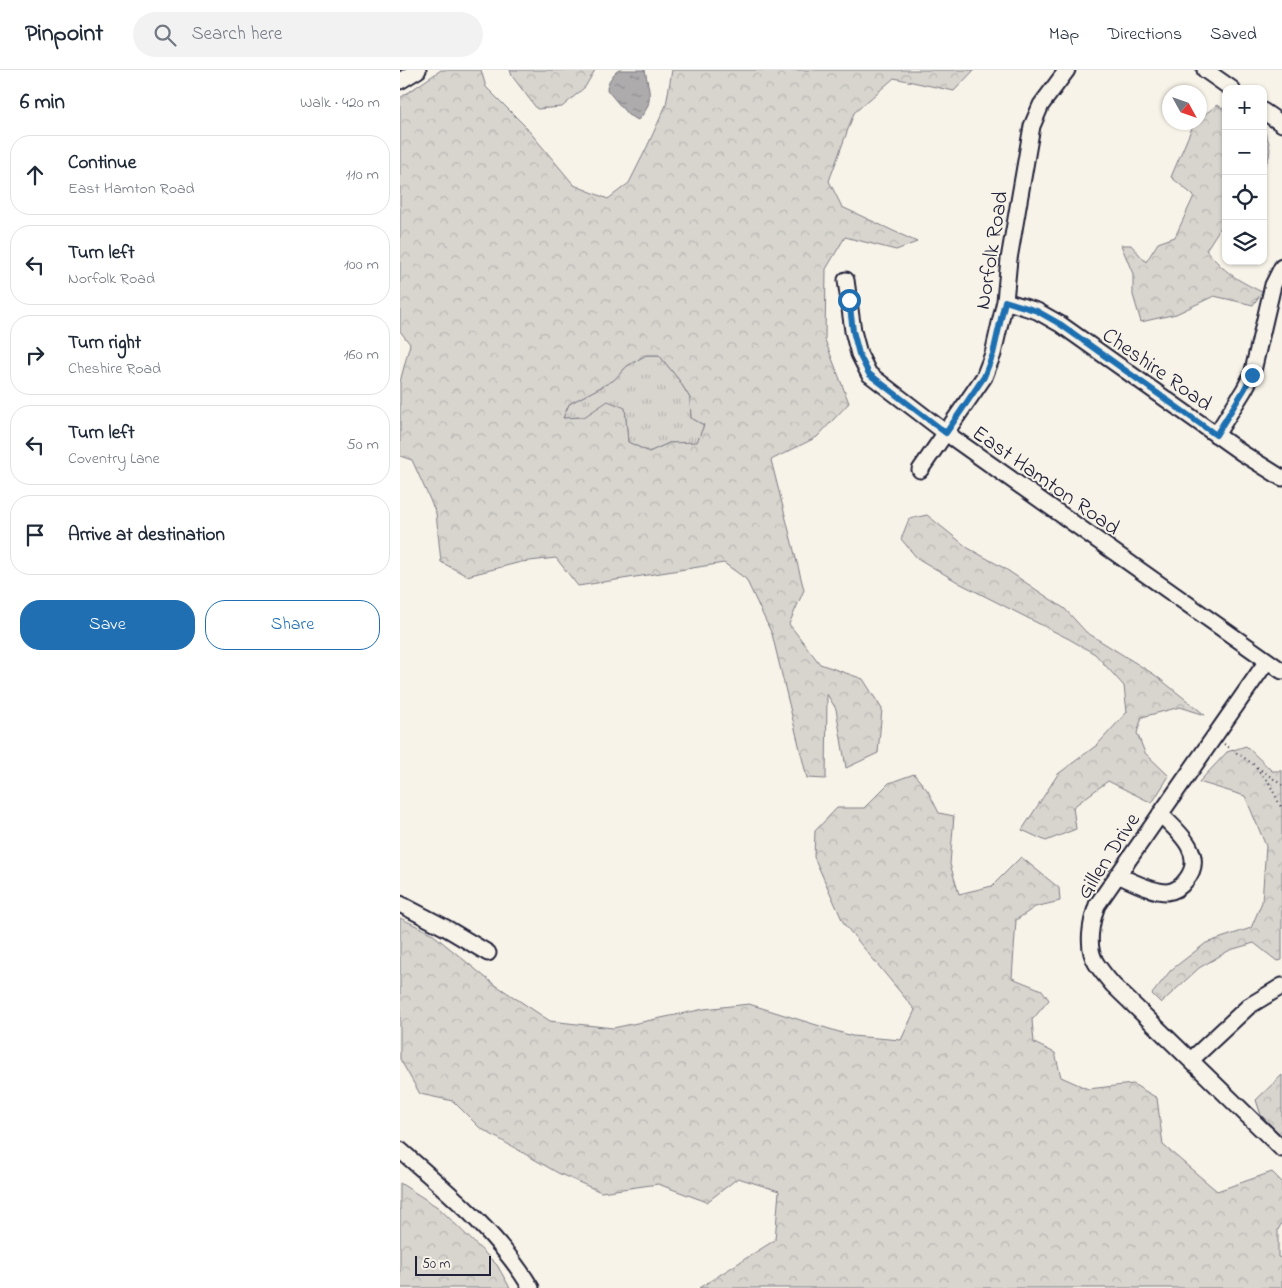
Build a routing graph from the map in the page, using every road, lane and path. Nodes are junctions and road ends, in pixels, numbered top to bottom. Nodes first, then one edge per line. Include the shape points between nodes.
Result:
1 (418, 70) edge
2 (1067, 70) edge
3 (1205, 70) edge
4 (400, 81) edge
5 (1226, 85) edge
6 (1267, 114) edge
7 (1282, 124) edge
8 (1282, 267) edge
9 (846, 280) dead end
10 (1005, 301) junction
11 (946, 433) junction
12 (1216, 435) junction
13 (920, 470) dead end
14 (1282, 478) edge
15 (1267, 661) junction
16 (1282, 671) edge
17 (1213, 738) junction
18 (1253, 764) junction
19 (1282, 785) edge
20 (1282, 809) edge
21 (1160, 814) junction
22 (1116, 875) junction
23 (400, 904) edge
24 (488, 953) dead end
25 (1282, 986) edge
26 (1191, 1060) junction
27 (1282, 1149) edge
28 (400, 1150) edge
29 (531, 1288) edge

1 - 4 street
2 - 10 street, Norfolk Road via 1041,104 1032,126
3 - 5 street
6 - 7 street
8 - 12 street via 1273,285 1252,375
9 - 11 street, East Hamton Road via 853,331 869,374
10 - 11 street, Norfolk Road via 993,354 984,377
10 - 12 street, Cheshire Road via 1037,311 1060,324
11 - 13 street, Norfolk Road
11 - 15 street, East Hamton Road
12 - 14 street, Cheshire Road
15 - 16 street, East Hamton Road
15 - 17 street, Gillen Drive
17 - 18 path
17 - 21 street, Gillen Drive
18 - 19 path
18 - 20 path via 1269,783
21 - 22 street, Gillen Drive
21 - 22 street via 1181,834 1192,851 1194,864 1188,878 1174,891 1166,892
22 - 26 street, Gillen Drive via 1097,905 1091,922 1094,959 1113,985
23 - 24 street
25 - 26 street via 1249,1006
26 - 27 street, Gillen Drive
28 - 29 street via 502,1247

